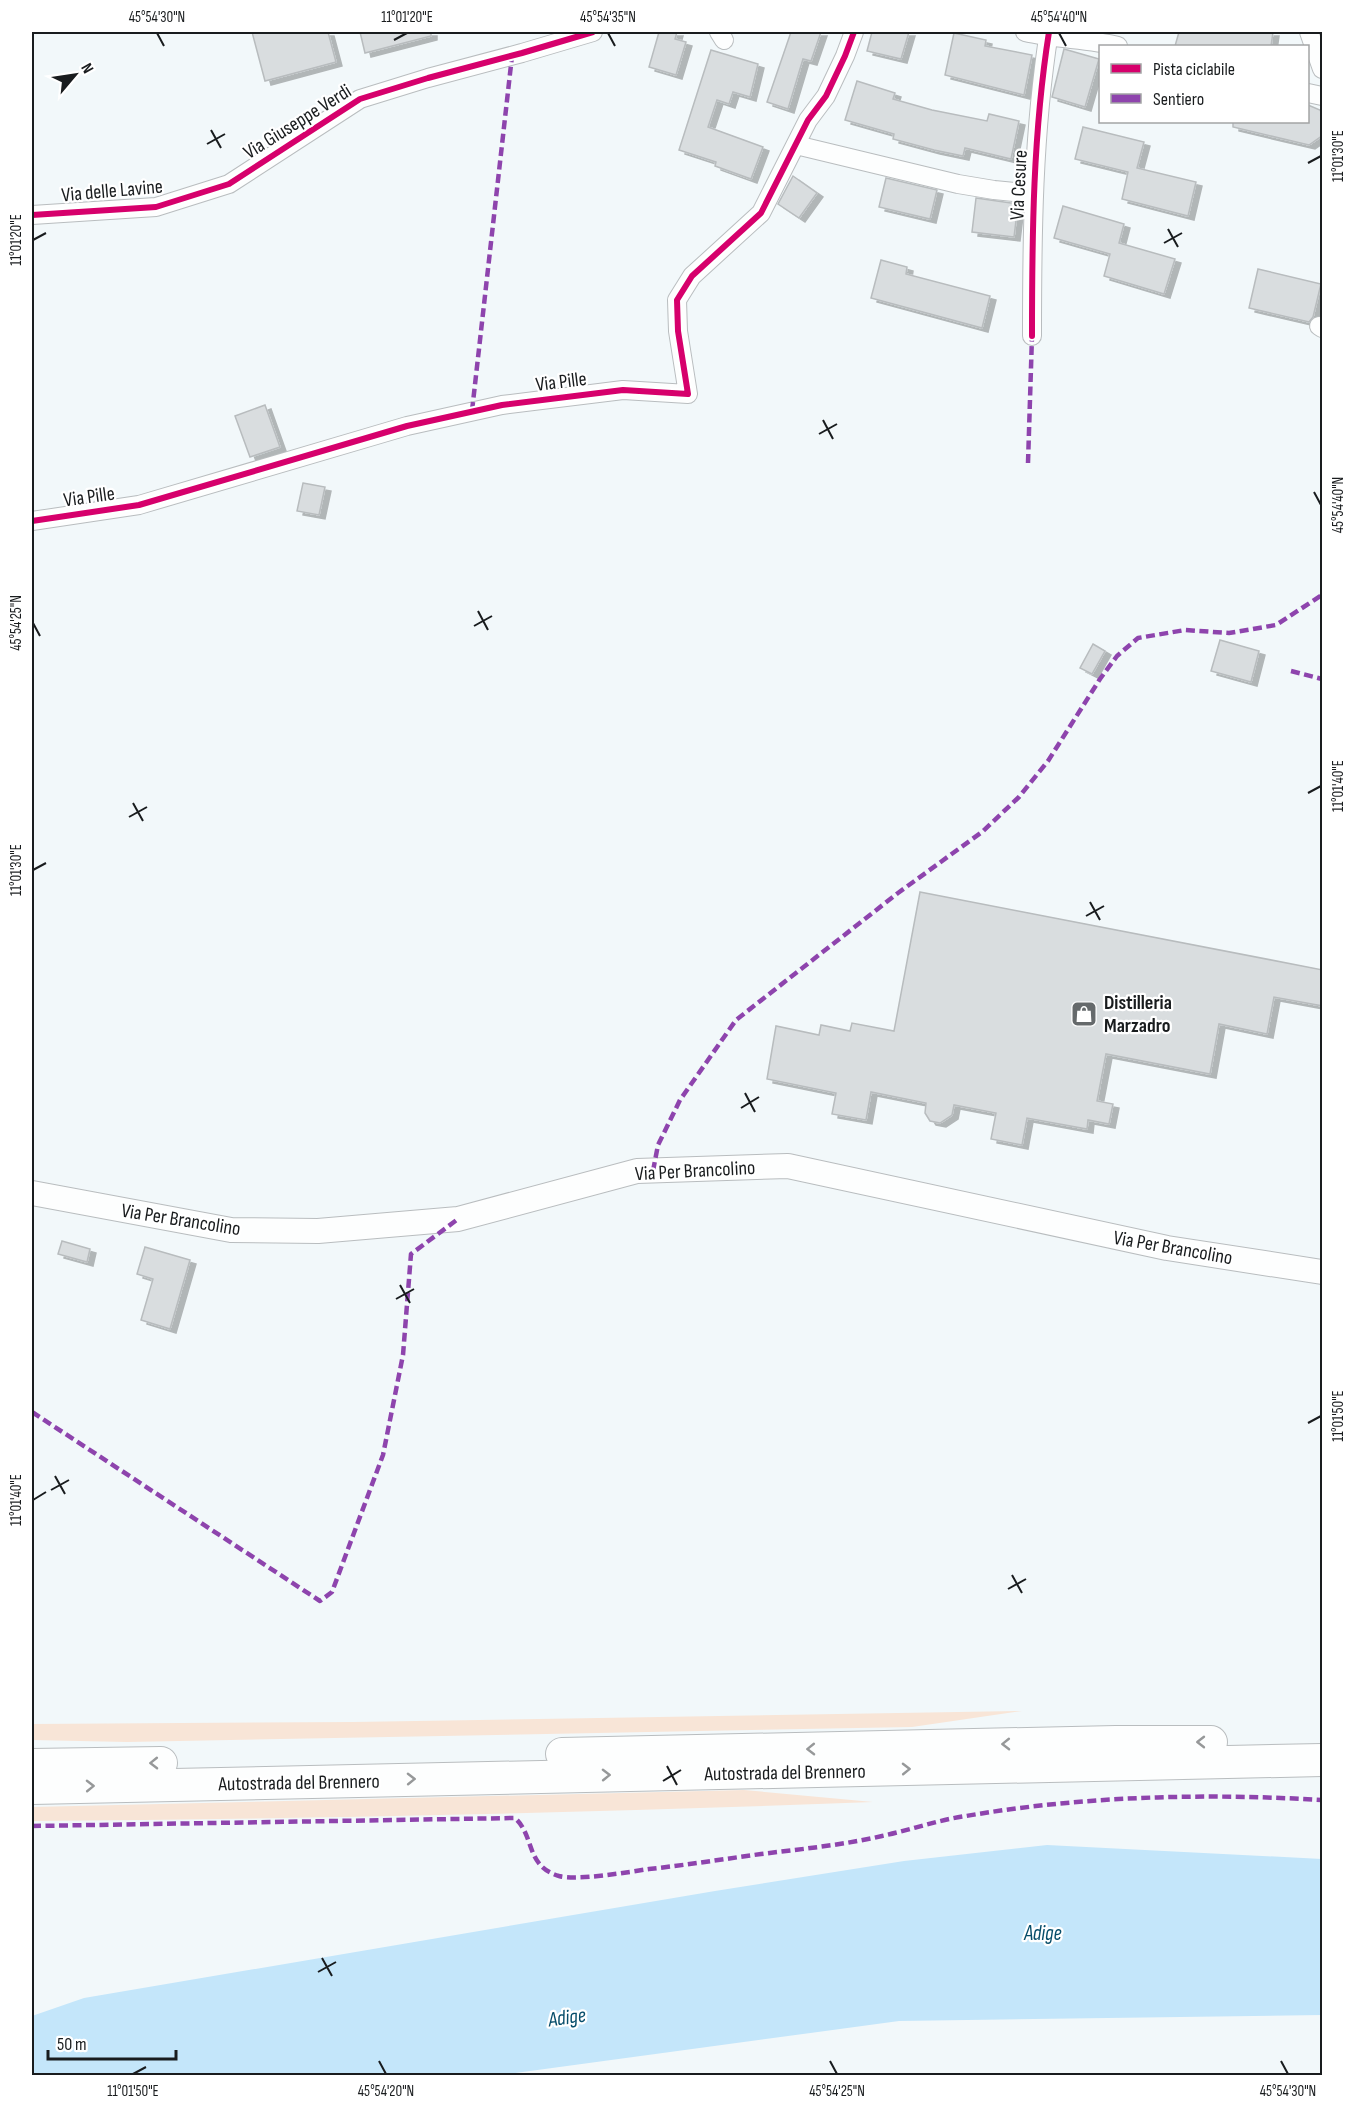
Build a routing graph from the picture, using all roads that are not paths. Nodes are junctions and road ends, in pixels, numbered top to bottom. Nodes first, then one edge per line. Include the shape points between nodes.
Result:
1 (593, 32) edge
2 (854, 32) edge
3 (1025, 32) edge
4 (1309, 32) edge
5 (1048, 34) edge
6 (1113, 45) edge
7 (1323, 69) edge
8 (796, 145) junction
9 (229, 184) joint
10 (1034, 194) junction
11 (32, 215) edge
12 (1032, 336) dead end
13 (32, 521) edge
14 (32, 1193) edge
15 (1323, 1272) edge
16 (1323, 1740) edge
17 (1323, 1760) edge
18 (32, 1765) edge
19 (32, 1788) edge

1 - 9 street, Via Giuseppe Verdi via 360,99
2 - 8 street, Via Pille via 826,96
3 - 5 street
4 - 7 street
5 - 6 street
5 - 10 street, Via Cesure
8 - 10 street, Via Cesure via 958,184
8 - 13 street, Via Pille via 761,213 692,276 677,300 688,394 623,390 502,405 407,426 139,505
9 - 11 street, Via delle Lavine via 156,207
10 - 12 street, Via Cesure
14 - 15 main road, Via Per Brancolino via 231,1230 318,1231 458,1219 638,1171 788,1166 1167,1248
16 -> 18 highway, Autostrada del Brennero
19 -> 17 highway, Autostrada del Brennero

